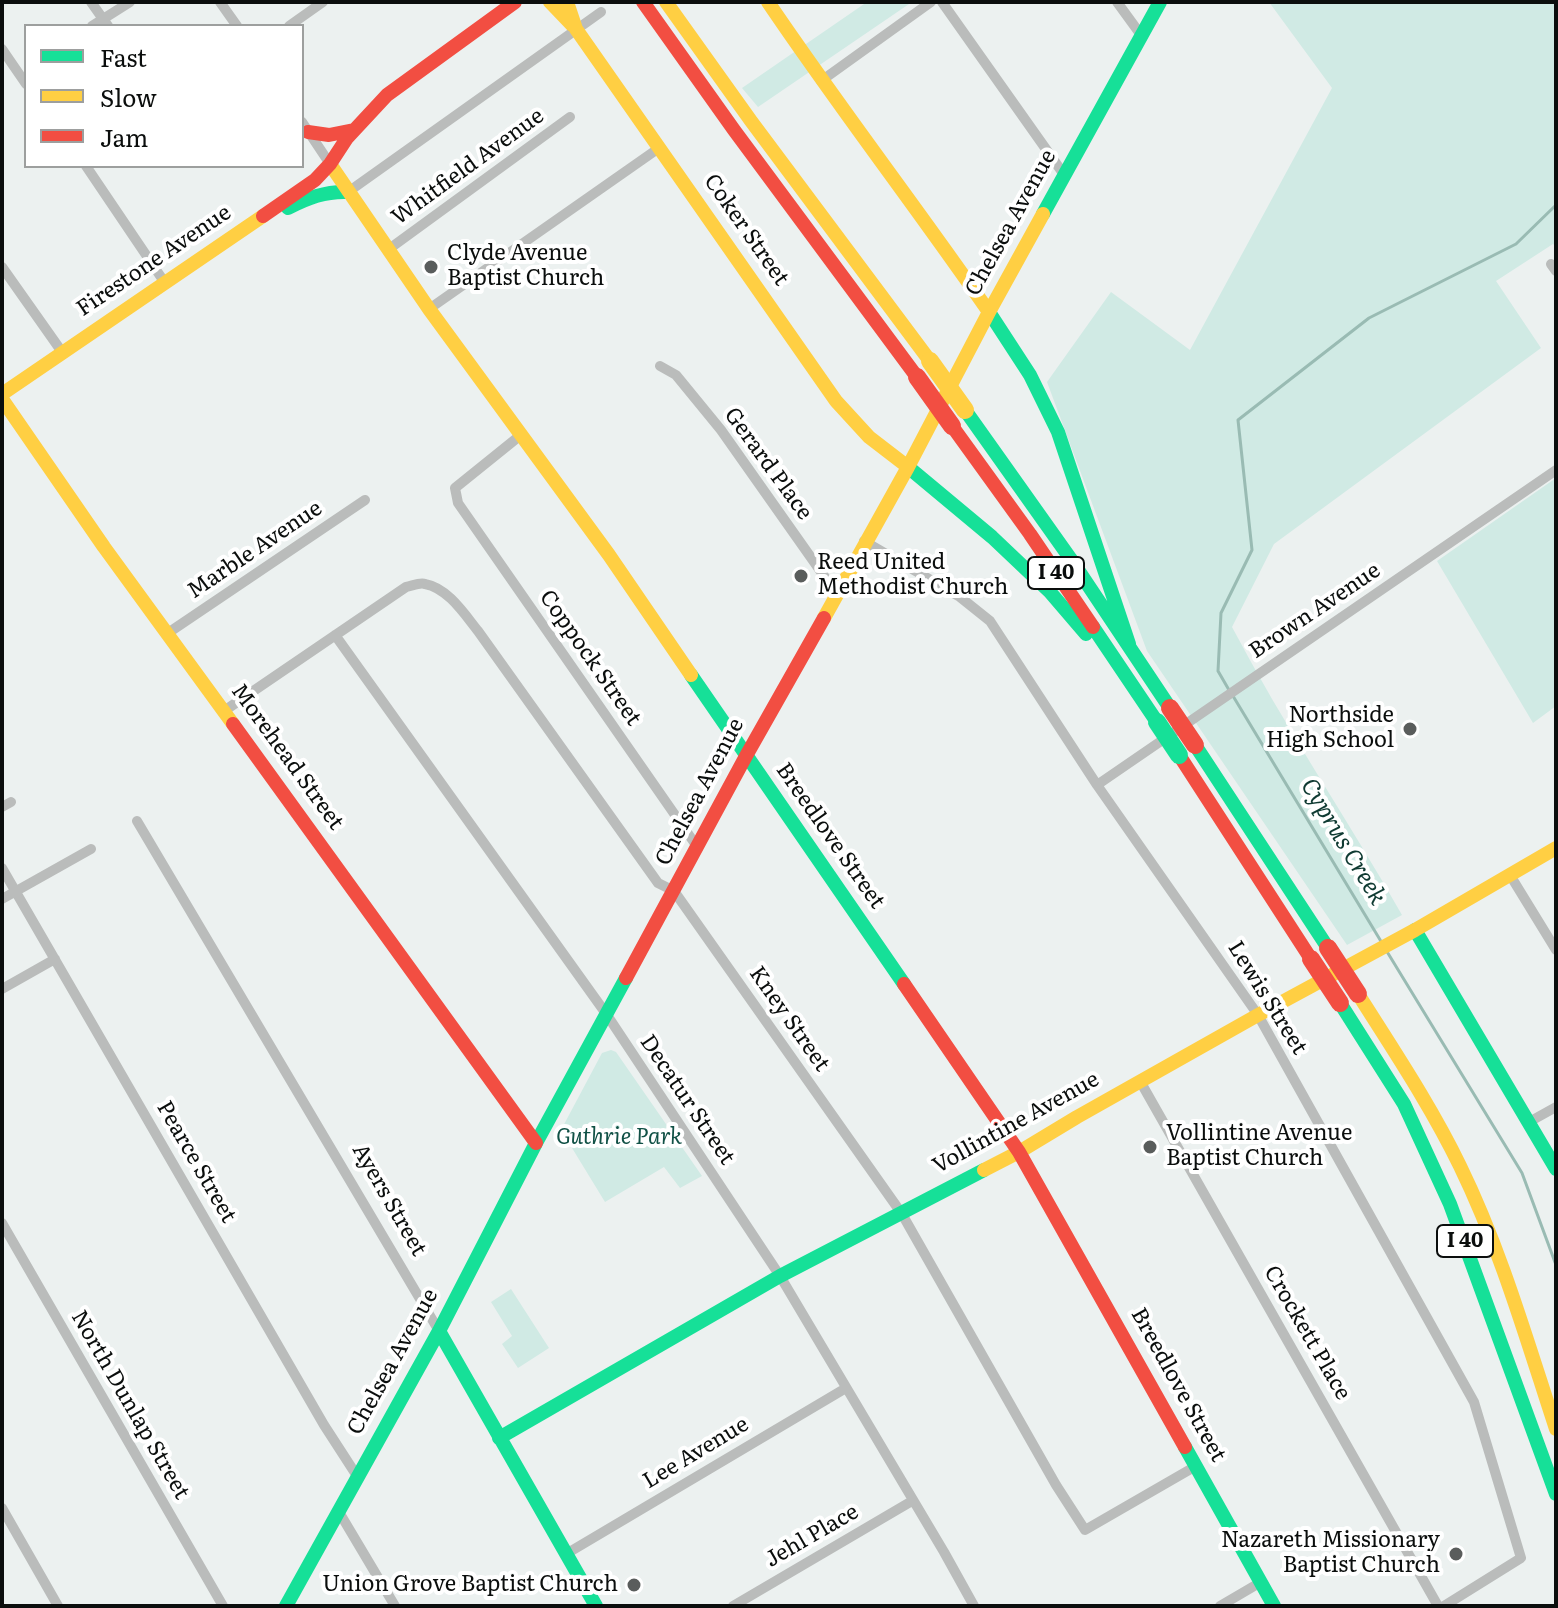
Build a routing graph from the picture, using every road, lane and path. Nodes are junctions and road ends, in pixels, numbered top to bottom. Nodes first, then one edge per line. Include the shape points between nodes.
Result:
1 (91, 2) edge
2 (130, 2) edge
3 (220, 2) edge
4 (323, 2) edge
5 (550, 2) edge
6 (567, 2) edge
7 (643, 2) edge
8 (666, 2) edge
9 (769, 2) edge
10 (931, 2) edge
11 (942, 2) edge
12 (1117, 2) edge
13 (1160, 2) edge
14 (507, 5) edge
15 (601, 12) dead end
16 (105, 22) edge
17 (236, 24) edge
18 (292, 24) edge
19 (576, 29) junction
20 (1141, 35) junction
21 (2, 49) edge
22 (24, 78) edge
23 (821, 81) junction
24 (570, 117) dead end
25 (305, 127) edge
26 (354, 129) junction
27 (659, 148) junction
28 (330, 164) junction
29 (88, 168) edge
30 (1065, 176) junction
31 (348, 192) junction
32 (276, 208) junction
33 (389, 249) junction
34 (2, 267) edge
35 (165, 283) junction
36 (429, 309) junction
37 (989, 312) junction
38 (62, 352) junction
39 (660, 366) dead end
40 (2, 396) edge
41 (522, 434) junction
42 (908, 467) junction
43 (1556, 470) edge
44 (365, 500) dead end
45 (864, 541) junction
46 (836, 593) junction
47 (168, 633) junction
48 (335, 635) junction
49 (1129, 644) junction
50 (1143, 700) junction
51 (224, 711) junction
52 (1164, 715) junction
53 (1187, 750) junction
54 (746, 756) junction
55 (1097, 785) junction
56 (137, 821) dead end
57 (698, 848) junction
58 (1556, 848) edge
59 (91, 849) dead end
60 (2, 868) edge
61 (1510, 875) junction
62 (16, 891) junction
63 (674, 891) junction
64 (2, 899) edge
65 (1407, 934) junction
66 (1556, 950) edge
67 (55, 959) junction
68 (2, 989) edge
69 (607, 1015) junction
70 (1258, 1015) junction
71 (1140, 1081) junction
72 (1556, 1107) edge
73 (1529, 1122) junction
74 (536, 1143) junction
75 (1019, 1152) junction
76 (1556, 1169) edge
77 (902, 1214) junction
78 (2, 1223) edge
79 (780, 1276) junction
80 (1512, 1297) junction
81 (1521, 1325) junction
82 (439, 1331) junction
83 (846, 1388) junction
84 (1556, 1388) edge
85 (1556, 1412) edge
86 (1556, 1429) edge
87 (499, 1438) junction
88 (1196, 1466) junction
89 (357, 1476) junction
90 (1556, 1494) edge
91 (912, 1501) junction
92 (2, 1508) edge
93 (339, 1512) junction
94 (566, 1554) junction
95 (1261, 1582) junction
96 (58, 1606) edge
97 (223, 1606) edge
98 (286, 1606) edge
99 (395, 1606) edge
100 (596, 1606) edge
101 (733, 1606) edge
102 (974, 1606) edge
103 (1220, 1606) edge
104 (1274, 1606) edge
105 (1438, 1606) edge
106 (1444, 1606) edge

1 - 16 street
2 - 16 street
3 - 17 street
4 - 18 street
5 - 19 main road
6 - 19 main road, Coker Street
7 - 50 main road, I 40, bridge via 1030,534
8 - 49 main road, I 40, bridge via 930,361
9 - 23 main road
10 - 23 street
11 - 30 street
12 - 20 street
13 - 20 main road, Chelsea Avenue
14 - 26 main road, Firestone Avenue via 403,82
15 - 19 street
19 - 27 main road, Coker Street
19 - 31 street
20 - 30 main road, Chelsea Avenue
21 - 22 street
23 - 37 main road
24 - 33 street, Whitfield Avenue
25 - 26 main road via 329,135
25 - 28 street, Breedlove Street
26 - 28 main road, Firestone Avenue
27 - 36 street
27 - 42 main road, Coker Street via 836,401 857,427
28 - 31 main road, Breedlove Street
28 - 32 main road, Firestone Avenue
29 - 35 street
30 - 37 main road, Chelsea Avenue
31 - 32 main road via 324,192 288,209
31 - 33 main road, Breedlove Street
32 - 35 main road, Firestone Avenue
33 - 36 main road, Breedlove Street
34 - 38 street
35 - 38 main road, Firestone Avenue
36 - 41 main road, Breedlove Street
37 - 42 main road, Chelsea Avenue
37 - 49 main road via 1030,375 1058,432
38 - 40 main road, Firestone Avenue
39 - 46 street, Gerard Place via 676,375 721,430
40 - 47 main road, Morehead Street
41 - 54 main road, Breedlove Street
41 - 57 street, Coppock Street via 455,488 458,503
42 - 45 main road, Chelsea Avenue
42 - 50 main road, Coker Street via 1050,592
43 - 55 street, Brown Avenue
44 - 47 street, Marble Avenue
45 - 46 main road, Chelsea Avenue
45 - 55 street, Lewis Street via 960,597 990,621
46 - 54 main road, Chelsea Avenue
47 - 51 main road, Morehead Street
48 - 51 street
48 - 63 street, Kney Street via 406,587 424,583 441,590 478,631 658,883
48 - 69 street, Decatur Street
49 - 52 main road, I 40
50 - 52 main road, I 40
51 - 74 main road, Morehead Street
52 - 53 main road, I 40, bridge
53 - 80 main road, I 40, bridge via 1328,948 1444,1133
53 - 90 main road, I 40, bridge via 1404,1104 1450,1204
54 - 57 main road, Chelsea Avenue
54 - 75 main road, Breedlove Street
55 - 70 street, Lewis Street
56 - 82 street, Ayers Street
57 - 63 main road, Chelsea Avenue
58 - 61 main road, Vollintine Avenue
59 - 62 street
60 - 62 street, Pearce Street
61 - 65 main road, Vollintine Avenue
61 - 66 street
62 - 64 street
62 - 67 street, Pearce Street
63 - 69 main road, Chelsea Avenue
63 - 77 street, Kney Street
65 - 70 main road, Vollintine Avenue
65 - 73 main road
67 - 68 street
67 - 89 street, Pearce Street
69 - 74 main road, Chelsea Avenue
69 - 79 street, Decatur Street
70 - 71 main road, Vollintine Avenue
70 - 106 street, Lewis Street via 1474,1402 1521,1558
71 - 75 main road, Vollintine Avenue
71 - 105 street, Crockett Place
72 - 73 street
73 - 76 main road
74 - 82 main road, Chelsea Avenue
75 - 77 main road, Vollintine Avenue
75 - 88 main road, Breedlove Street
77 - 79 main road, Vollintine Avenue
77 - 88 street, Kney Street via 1085,1530
78 - 97 street, North Dunlap Street
79 - 83 street, Decatur Street
79 - 87 main road, Vollintine Avenue
80 - 81 main road, I 40
80 - 84 main road
81 - 85 main road
81 - 86 main road, I 40
82 - 87 main road, Ayers Street
82 - 89 main road, Chelsea Avenue
83 - 91 street, Decatur Street
83 - 94 street, Lee Avenue
87 - 94 main road, Ayers Street
88 - 95 main road, Breedlove Street
89 - 93 main road, Chelsea Avenue
91 - 101 street, Jehl Place
91 - 102 street, Decatur Street
92 - 96 street
93 - 98 main road, Chelsea Avenue
93 - 99 street
94 - 100 main road, Ayers Street
95 - 103 street
95 - 104 main road, Breedlove Street

